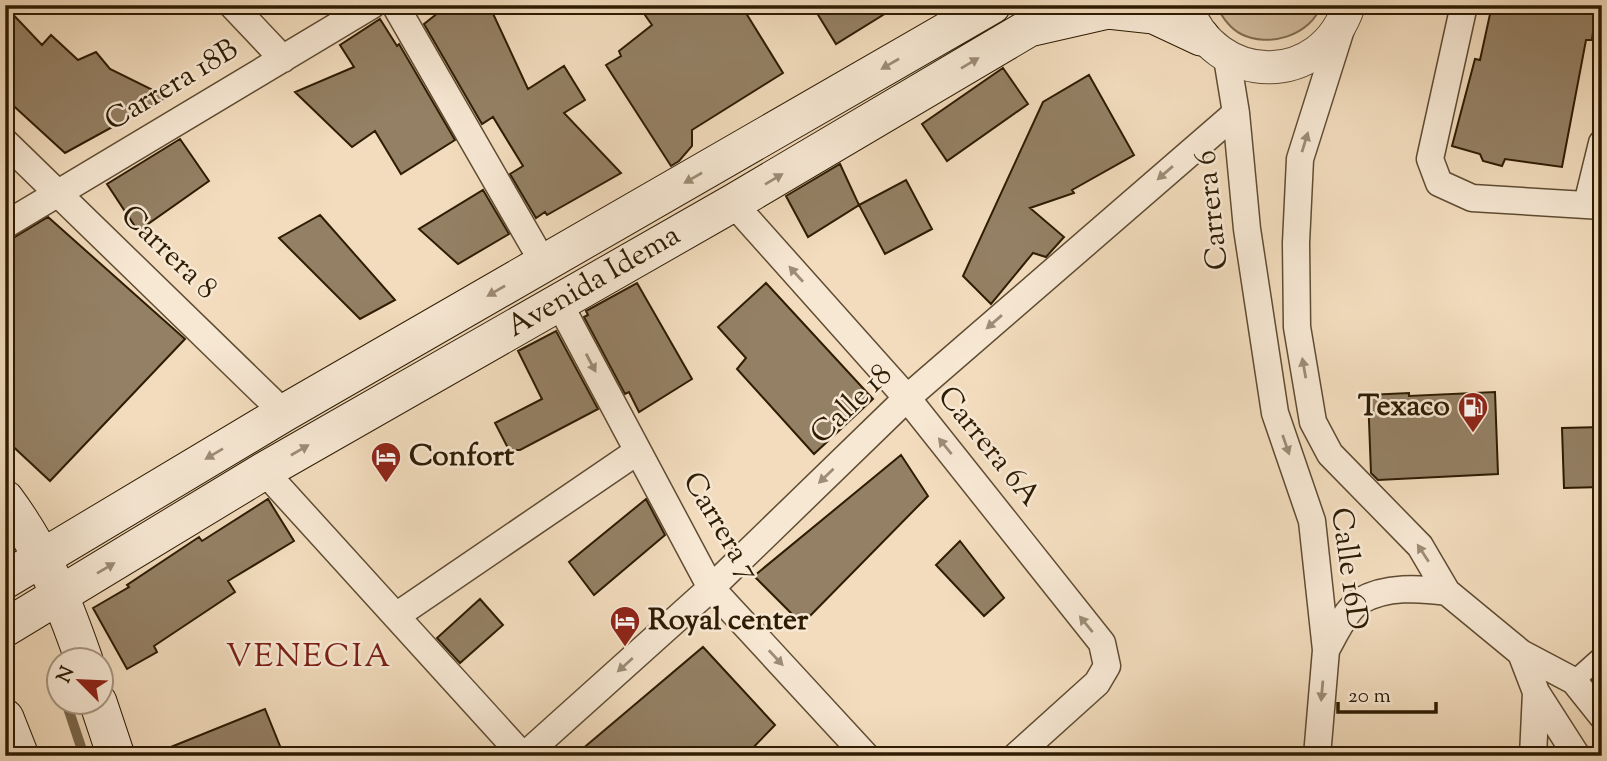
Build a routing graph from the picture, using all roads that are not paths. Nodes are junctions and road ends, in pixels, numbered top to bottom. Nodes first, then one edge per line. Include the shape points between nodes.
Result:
1 (232, 5) edge
2 (372, 5) edge
3 (395, 5) edge
4 (992, 5) edge
5 (1464, 5) edge
6 (1346, 15) edge
7 (1205, 33) edge
8 (283, 58) junction
9 (1236, 113) junction
10 (5, 142) edge
11 (1602, 143) edge
12 (58, 193) junction
13 (733, 203) junction
14 (1595, 205) edge
15 (5, 225) edge
16 (544, 264) junction
17 (559, 303) junction
18 (1265, 355) joint
19 (907, 398) junction
20 (284, 413) junction
21 (638, 451) junction
22 (264, 471) junction
23 (5, 499) edge
24 (43, 556) junction
25 (5, 580) edge
26 (711, 588) junction
27 (1447, 592) junction
28 (61, 595) junction
29 (396, 616) junction
30 (5, 628) edge
31 (79, 646) edge
32 (1326, 650) junction
33 (1521, 653) junction
34 (1602, 656) edge
35 (1574, 681) junction
36 (1536, 692) junction
37 (103, 716) edge
38 (1602, 716) edge
39 (5, 718) edge
40 (20, 756) edge
41 (116, 756) edge
42 (523, 756) edge
43 (866, 756) edge
44 (1016, 756) edge
45 (1317, 756) edge
46 (1533, 756) edge
47 (1577, 756) edge

1 - 8 street
2 - 8 street, Carrera 18B
3 - 16 street
4 -> 16 main road, Avenida Idema
5 - 14 street via 1430,159 1439,183 1472,198
6 - 7 street via 1321,50 1292,65 1259,68
27 -> 6 street via 1420,546 1330,454 1313,422 1297,327 1300,159
7 - 9 street, Carrera 6
13 -> 7 main road, Avenida Idema via 1029,28 1108,10 1154,15
8 - 12 street, Carrera 18B
9 - 18 street, Carrera 6
9 -> 19 street, Calle 18
10 - 12 street, Carrera 8
11 - 14 street
12 - 15 street, Carrera 18B
12 - 20 street, Carrera 8
13 - 17 main road, Avenida Idema
19 -> 13 street, Carrera 6A
16 -> 20 main road, Avenida Idema
17 -> 21 street, Carrera 7
22 -> 17 main road, Avenida Idema
18 -> 32 street, Calle 16D via 1275,413 1312,521
19 -> 26 street, Calle 18
44 -> 19 street, Carrera 6A via 1097,683 1107,666 1102,643
20 -> 24 main road, Avenida Idema
21 - 26 street, Carrera 7
21 - 29 street
28 -> 22 main road, Avenida Idema
22 - 29 street
23 - 24 main road
24 - 25 main road, Avenida Idema
24 - 28 main road
26 -> 42 street, Calle 18
26 -> 43 street, Carrera 7
27 - 32 street via 1391,590 1359,601
27 - 33 street
28 - 30 main road, Avenida Idema
28 - 31 main road
29 - 42 street
32 -> 45 street, Calle 16D
33 - 35 street
33 - 36 street
34 - 35 street
35 - 38 street
36 - 46 street
36 - 47 street
37 - 41 main road
39 - 40 main road

